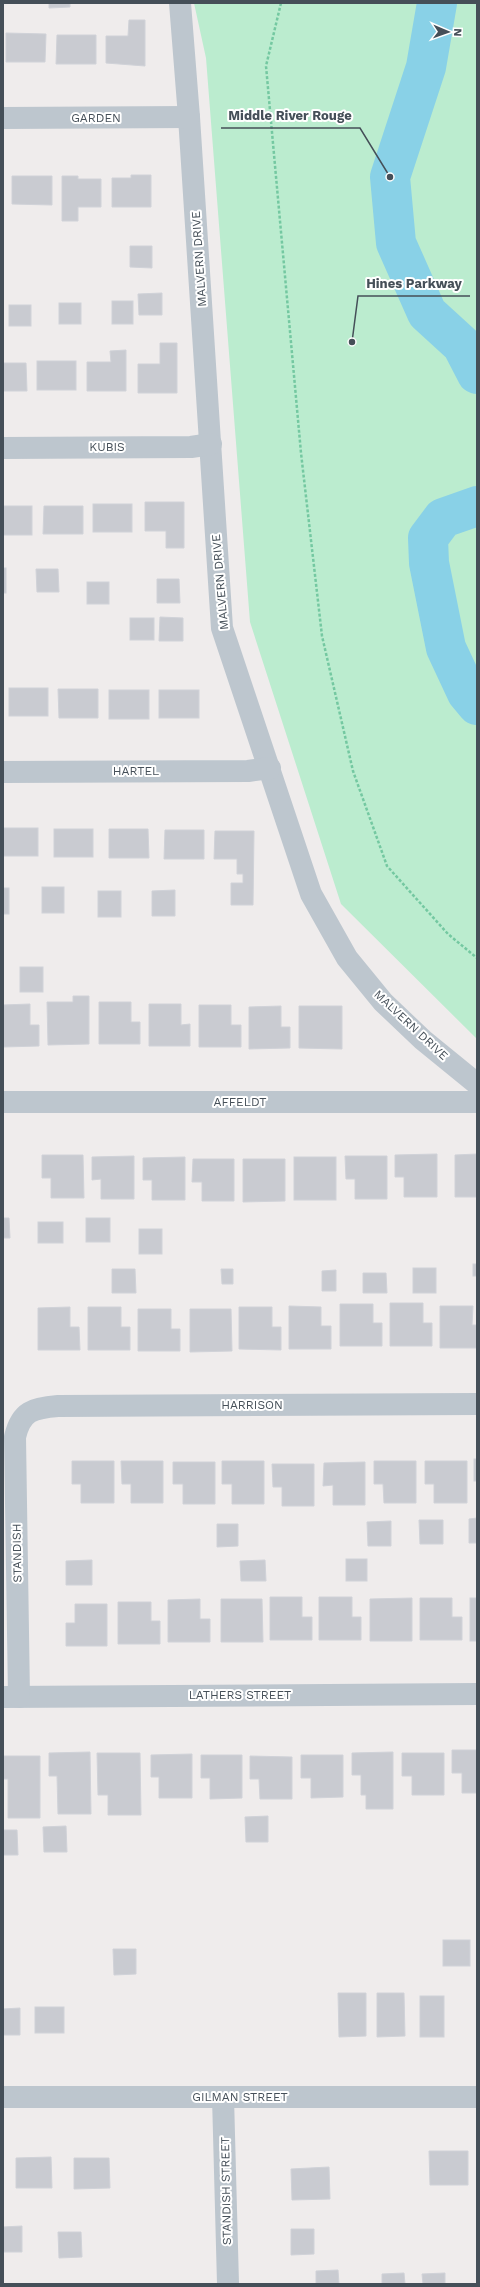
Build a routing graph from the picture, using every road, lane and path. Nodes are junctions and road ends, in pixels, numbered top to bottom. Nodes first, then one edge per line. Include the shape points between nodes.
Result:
1 (180, 3) edge
2 (281, 3) edge
3 (3, 118) edge
4 (189, 118) junction
5 (211, 444) junction
6 (3, 448) edge
7 (270, 768) junction
8 (3, 772) edge
9 (477, 958) edge
10 (477, 1084) edge
11 (3, 1102) edge
12 (477, 1102) edge
13 (477, 1404) edge
14 (27, 1413) joint
15 (477, 1694) edge
16 (11, 1697) edge
17 (223, 2097) junction
18 (477, 2097) edge
19 (3, 2098) edge
20 (228, 2284) edge

1 - 4 street, MALVERN DRIVE
2 - 9 path via 266,66 301,453 322,636 353,771 387,866 448,934
3 - 4 street, GARDEN
4 - 5 street, MALVERN DRIVE
5 - 6 street, KUBIS via 191,447
5 - 7 street, MALVERN DRIVE via 222,628
7 - 8 street, HARTEL via 248,771
7 - 10 street, MALVERN DRIVE via 311,894 347,958 383,1002 423,1040
11 - 12 street, AFFELDT
13 - 14 street, HARRISON via 58,1406 43,1407
14 - 16 street, STANDISH via 20,1421 15,1437
15 - 16 street, LATHERS STREET
17 - 18 street, GILMAN STREET
17 - 19 street, GILMAN STREET
17 - 20 street, STANDISH STREET

